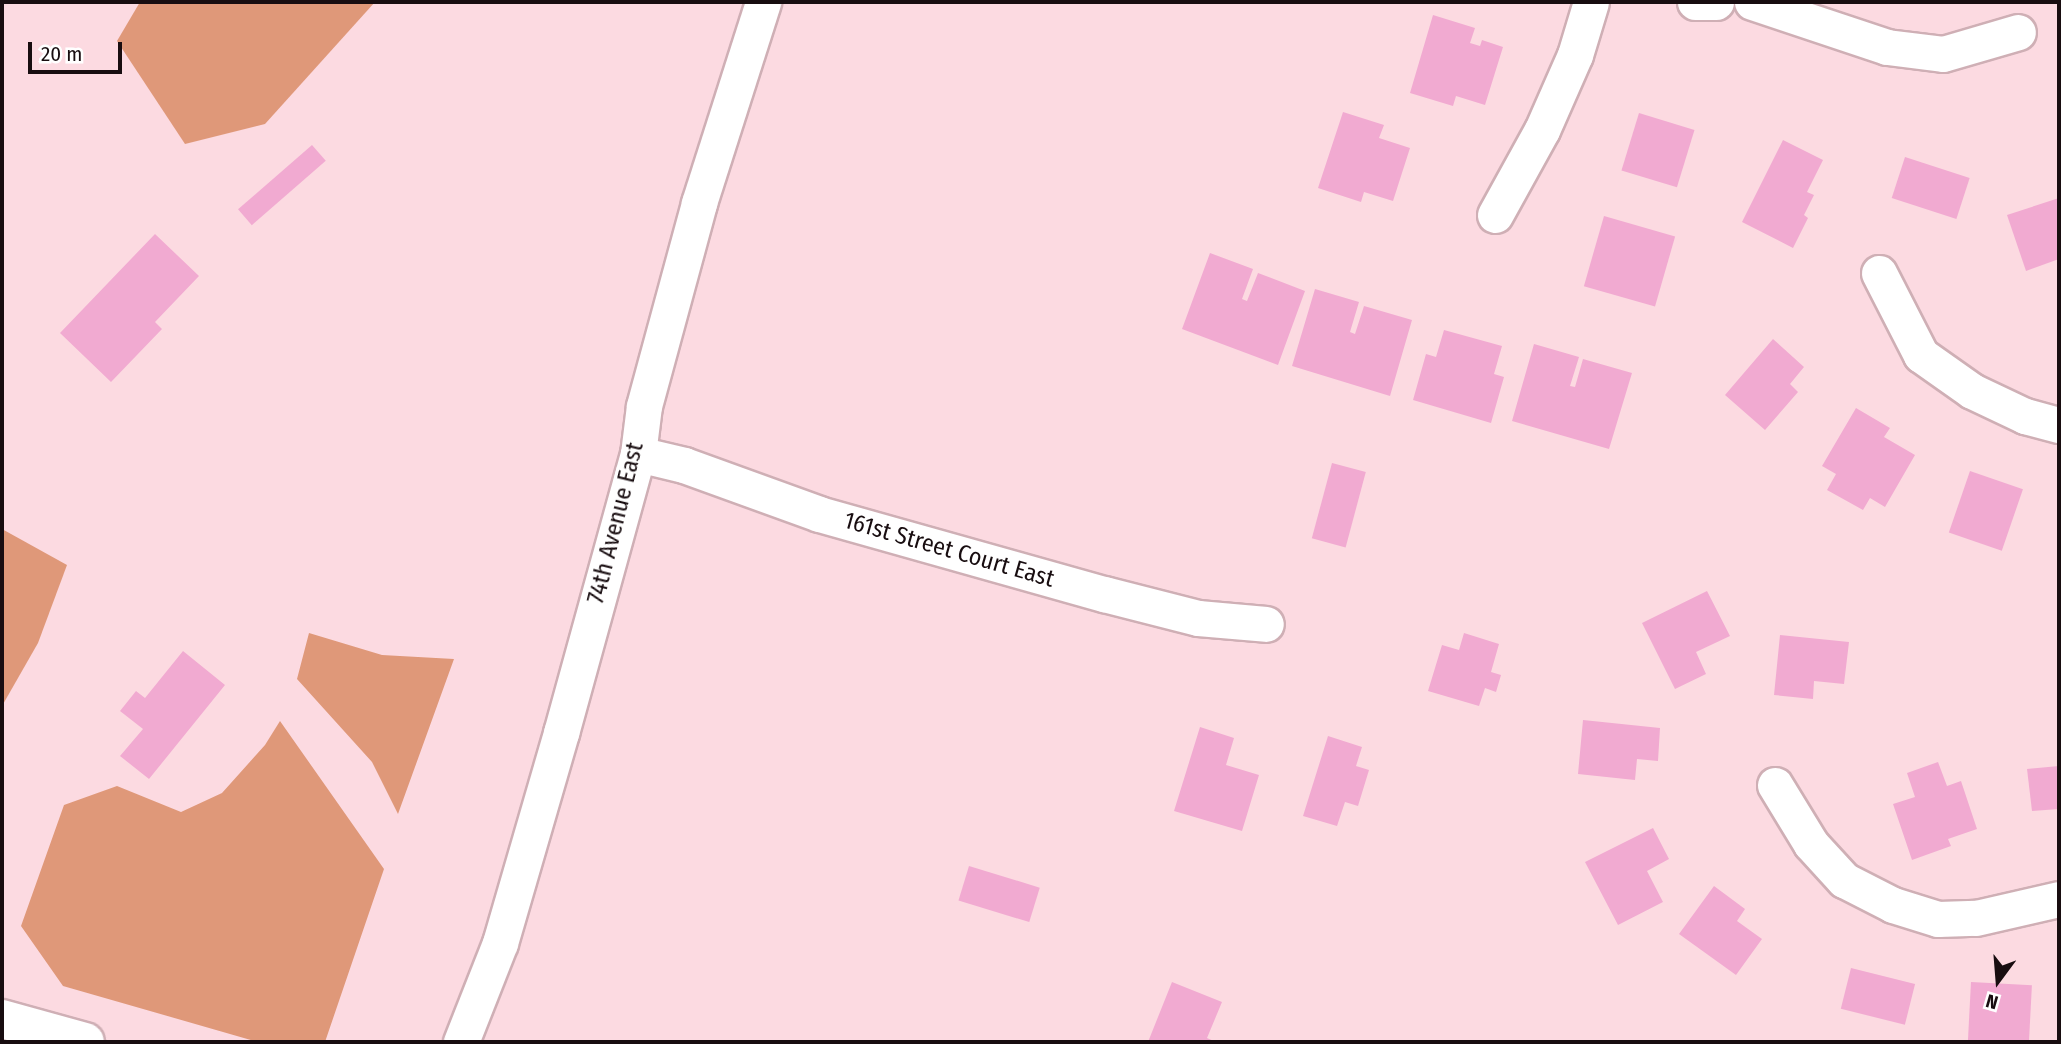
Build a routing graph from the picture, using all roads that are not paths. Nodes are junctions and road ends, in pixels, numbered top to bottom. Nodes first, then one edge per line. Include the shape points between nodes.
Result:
1 (763, 2) edge
2 (1591, 2) edge
3 (1695, 2) edge
4 (1716, 2) edge
5 (1752, 2) edge
6 (2018, 32) dead end
7 (1495, 215) dead end
8 (1879, 273) dead end
9 (2059, 425) edge
10 (638, 454) junction
11 (1266, 624) dead end
12 (1775, 785) dead end
13 (2059, 899) edge
14 (2, 1019) edge
15 (85, 1042) edge
16 (461, 1042) edge

1 - 10 street, 74th Avenue East via 699,204 644,406
2 - 7 street via 1575,55 1542,130
3 - 4 street
5 - 6 street via 1887,47 1943,54
8 - 9 street via 1921,355 1972,391 2025,416
10 - 11 street, 161st Street Court East via 684,465 819,514 1091,590 1198,618
10 - 16 street, 74th Avenue East via 500,943
12 - 13 street via 1811,844 1844,880 1893,905 1938,919 1976,918
14 - 15 main road

